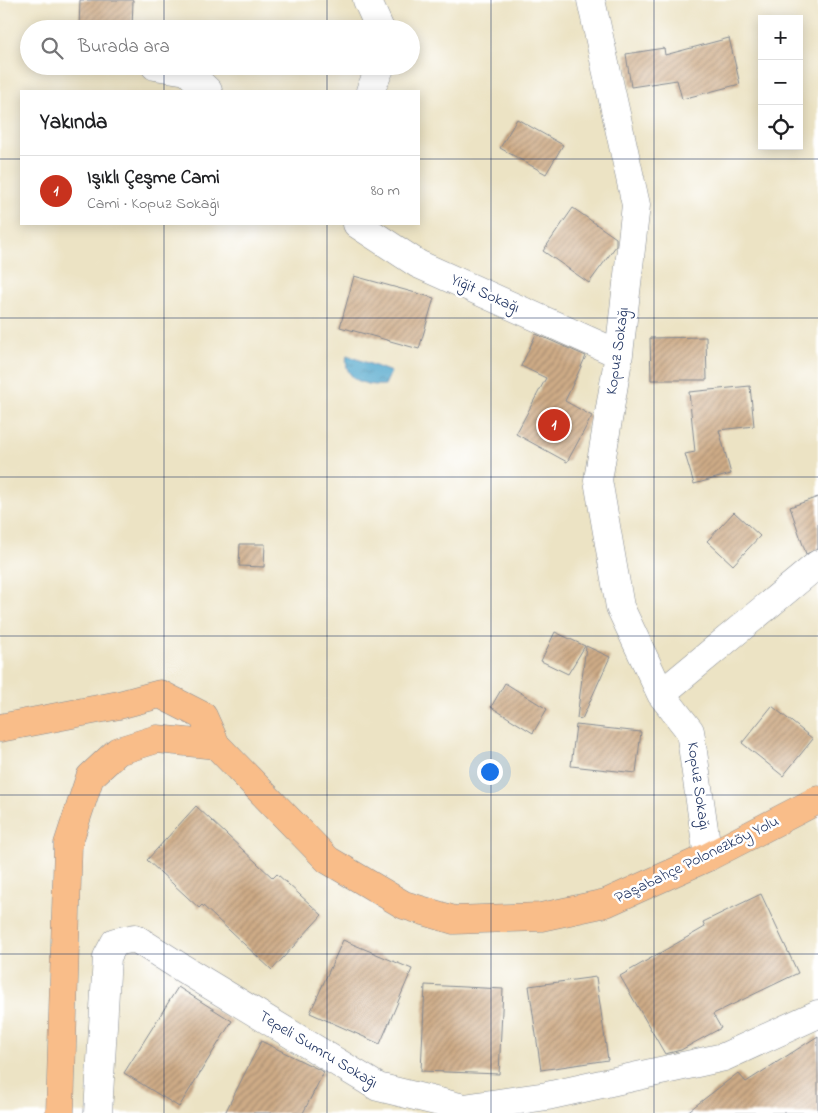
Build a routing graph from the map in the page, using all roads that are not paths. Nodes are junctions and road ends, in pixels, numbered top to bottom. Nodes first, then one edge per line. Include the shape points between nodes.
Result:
1 (367, 0) edge
2 (591, 0) edge
3 (376, 20) edge
4 (191, 75) edge
5 (377, 75) edge
6 (207, 90) edge
7 (370, 90) edge
8 (359, 225) edge
9 (619, 354) junction
10 (818, 564) edge
11 (661, 694) junction
12 (0, 728) edge
13 (216, 745) junction
14 (818, 800) edge
15 (708, 858) junction
16 (818, 1014) edge
17 (105, 1109) edge
18 (60, 1113) edge

1 - 3 street
2 - 9 street, Kopuz Sokağı via 636,205
4 - 6 street
5 - 7 street
8 - 9 street, Yiğit Sokağı via 418,264
9 - 11 street, Kopuz Sokağı via 598,480 620,607
10 - 11 street
11 - 15 street, Kopuz Sokağı via 690,731
12 - 13 main road via 160,694 203,716
13 - 15 main road, Paşabahçe Polonezköy Yolu via 328,860 404,905 454,920 542,918 606,903
13 - 18 main road via 157,739 118,751 90,777 68,844
14 - 15 main road, Paşabahçe Polonezköy Yolu
16 - 17 street, Tepeli Sumru Sokağı via 724,1057 547,1096 464,1108 378,1087 135,938 116,942 107,958

